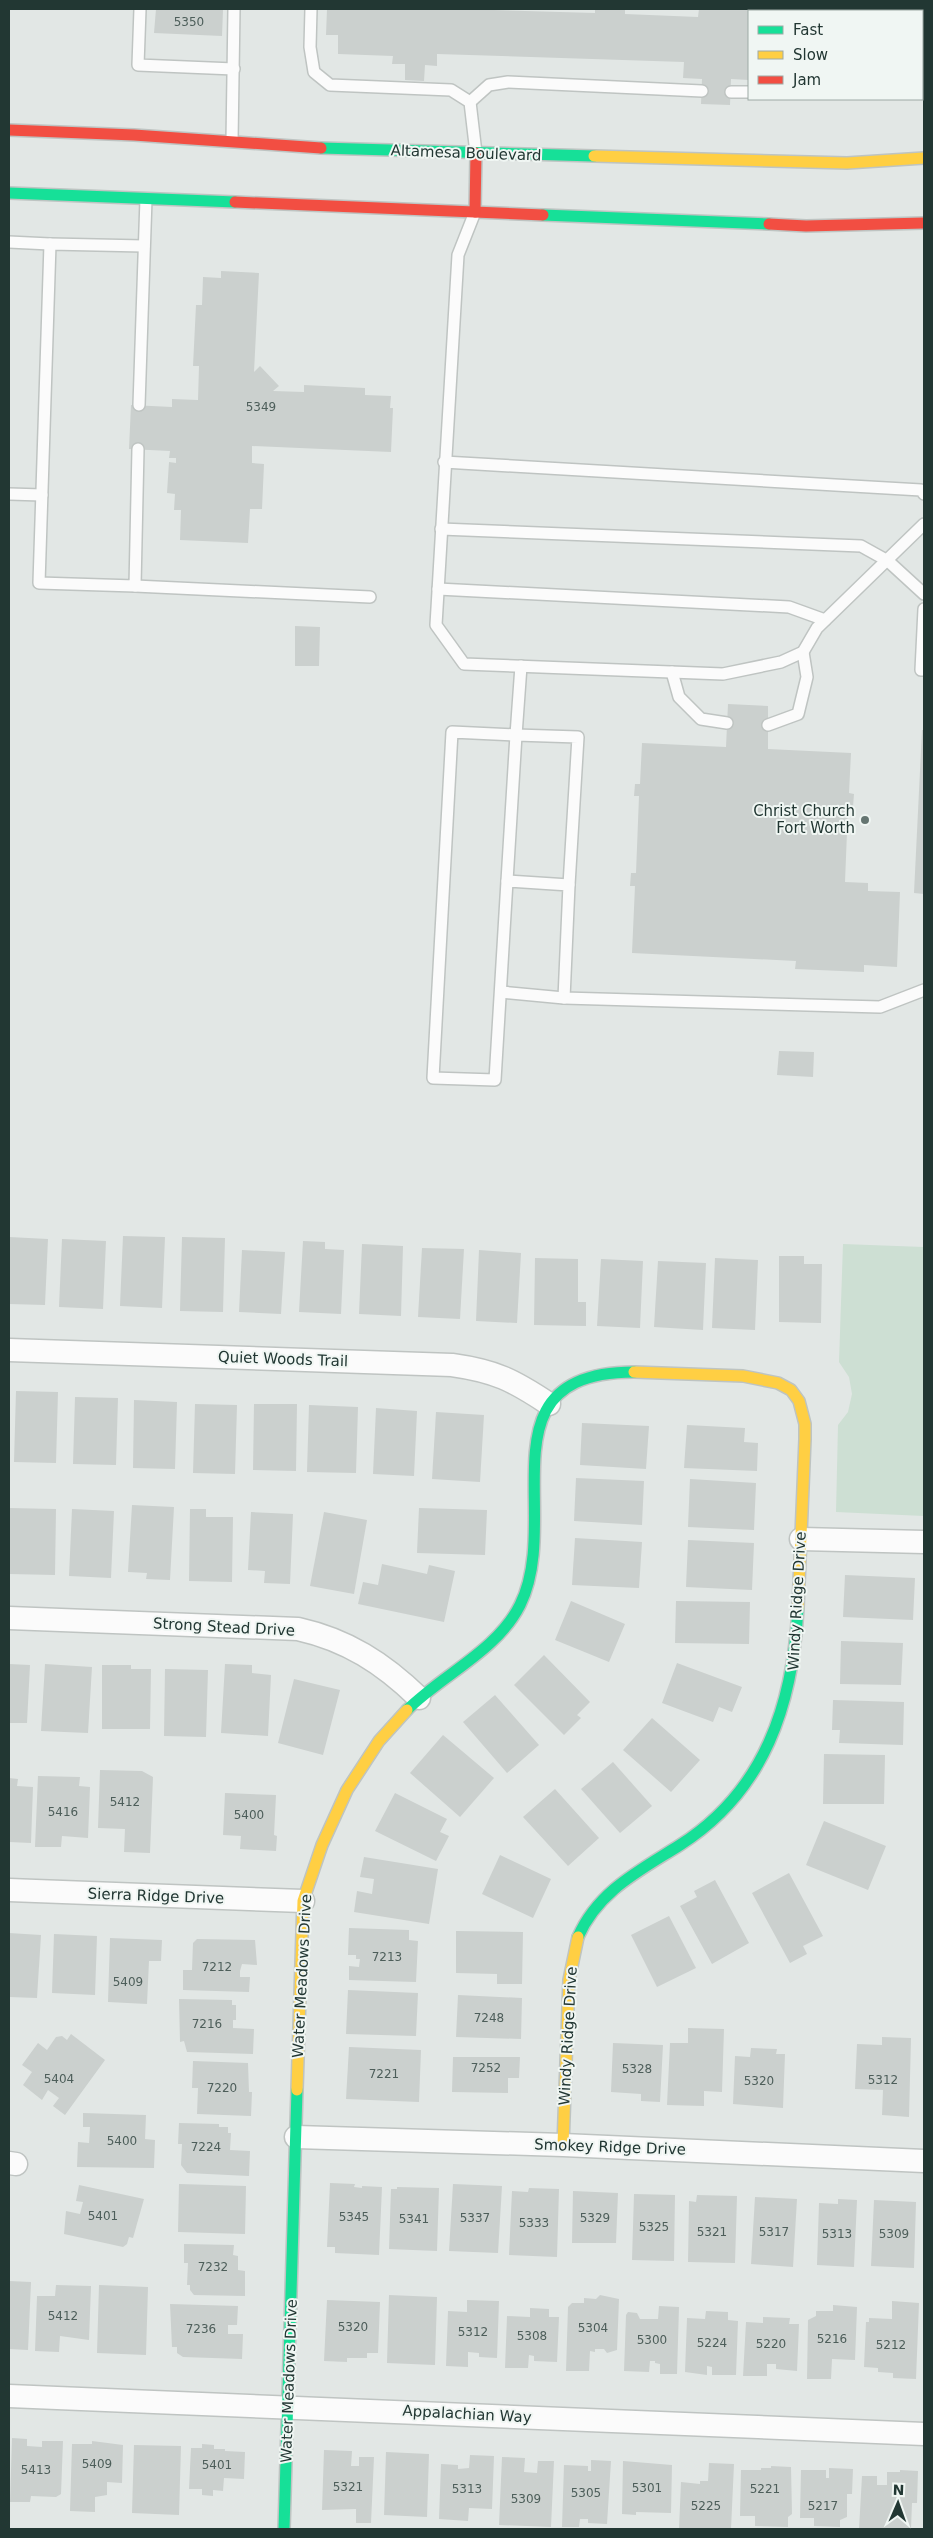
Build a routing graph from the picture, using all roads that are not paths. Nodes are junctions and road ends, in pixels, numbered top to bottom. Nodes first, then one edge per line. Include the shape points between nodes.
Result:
1 (140, 9) edge
2 (234, 9) edge
3 (311, 9) edge
4 (234, 69) junction
5 (702, 92) dead end
6 (731, 92) dead end
7 (748, 92) edge
8 (470, 102) junction
9 (9, 130) edge
10 (232, 142) junction
11 (476, 153) junction
12 (924, 158) edge
13 (9, 193) edge
14 (146, 199) junction
15 (475, 212) junction
16 (924, 223) edge
17 (9, 242) edge
18 (50, 244) junction
19 (144, 246) junction
20 (139, 405) dead end
21 (138, 449) dead end
22 (444, 462) junction
23 (9, 494) edge
24 (42, 494) junction
25 (924, 494) edge
26 (924, 524) edge
27 (441, 529) junction
28 (888, 561) junction
29 (135, 586) junction
30 (438, 589) junction
31 (924, 594) edge
32 (370, 597) dead end
33 (924, 610) edge
34 (825, 620) junction
35 (803, 652) junction
36 (522, 666) junction
37 (924, 670) edge
38 (672, 672) junction
39 (727, 723) dead end
40 (768, 725) dead end
41 (516, 735) junction
42 (507, 881) junction
43 (569, 885) junction
44 (924, 990) edge
45 (501, 992) junction
46 (564, 998) junction
47 (9, 1350) edge
48 (792, 1390) joint
49 (549, 1404) junction
50 (801, 1539) junction
51 (924, 1542) edge
52 (9, 1618) edge
53 (419, 1698) junction
54 (9, 1890) edge
55 (303, 1901) junction
56 (296, 2137) junction
57 (563, 2145) junction
58 (924, 2161) edge
59 (9, 2396) edge
60 (289, 2406) junction
61 (924, 2434) edge
62 (284, 2529) edge

1 - 4 lane via 138,64
2 - 4 lane
3 - 8 lane via 310,47 314,72 330,85 451,90
4 - 10 lane
5 - 8 lane via 508,82 489,85
6 - 7 lane
8 - 11 lane
9 - 10 street, Altamesa Boulevard
10 - 11 street, Altamesa Boulevard via 348,150
11 - 12 street, Altamesa Boulevard via 847,163
11 - 15 street
13 - 14 street
14 - 15 street
14 - 19 lane
15 - 16 street via 806,226
15 - 22 lane via 458,255
17 - 18 lane
18 - 19 lane
18 - 24 lane
19 - 20 lane
21 - 29 lane
22 - 25 lane via 921,490
22 - 27 lane
23 - 24 lane
24 - 29 lane via 38,583
26 - 28 lane
27 - 28 lane via 861,546
27 - 30 lane
28 - 31 lane
28 - 34 lane
29 - 32 lane
30 - 34 lane via 790,607
30 - 36 lane via 436,625 464,664
33 - 37 lane via 921,670
34 - 35 lane
35 - 38 lane via 781,662 723,674
35 - 40 lane via 807,677 798,714
36 - 38 lane
36 - 41 lane
38 - 39 lane via 678,697 701,719
41 - 42 lane
41 - 43 lane via 578,737
41 - 45 lane via 452,732 433,1078 495,1080
42 - 43 lane
42 - 45 lane
43 - 46 lane
44 - 46 lane via 880,1007
45 - 46 lane
47 - 49 street, Quiet Woods Trail via 452,1365 495,1373
48 - 49 street, Water Meadows Drive via 771,1380 749,1377 626,1372 597,1374 579,1380 562,1390
48 - 50 street, Windy Ridge Drive via 802,1405 805,1424
49 - 53 street, Water Meadows Drive via 536,1434 532,1559 522,1602 497,1637
50 - 51 street
50 - 57 street, Windy Ridge Drive via 796,1661 785,1705 765,1753 751,1776 714,1820 604,1897 584,1924 575,1945 568,1984
52 - 53 street, Strong Stead Drive via 298,1629 352,1646 386,1668
53 - 55 street, Water Meadows Drive via 382,1738 344,1794 329,1823
54 - 55 street, Sierra Ridge Drive
55 - 56 street, Water Meadows Drive
56 - 57 street, Smokey Ridge Drive
56 - 60 street, Water Meadows Drive
57 - 58 street, Smokey Ridge Drive
59 - 60 street, Appalachian Way
60 - 61 street, Appalachian Way
60 - 62 street, Water Meadows Drive

